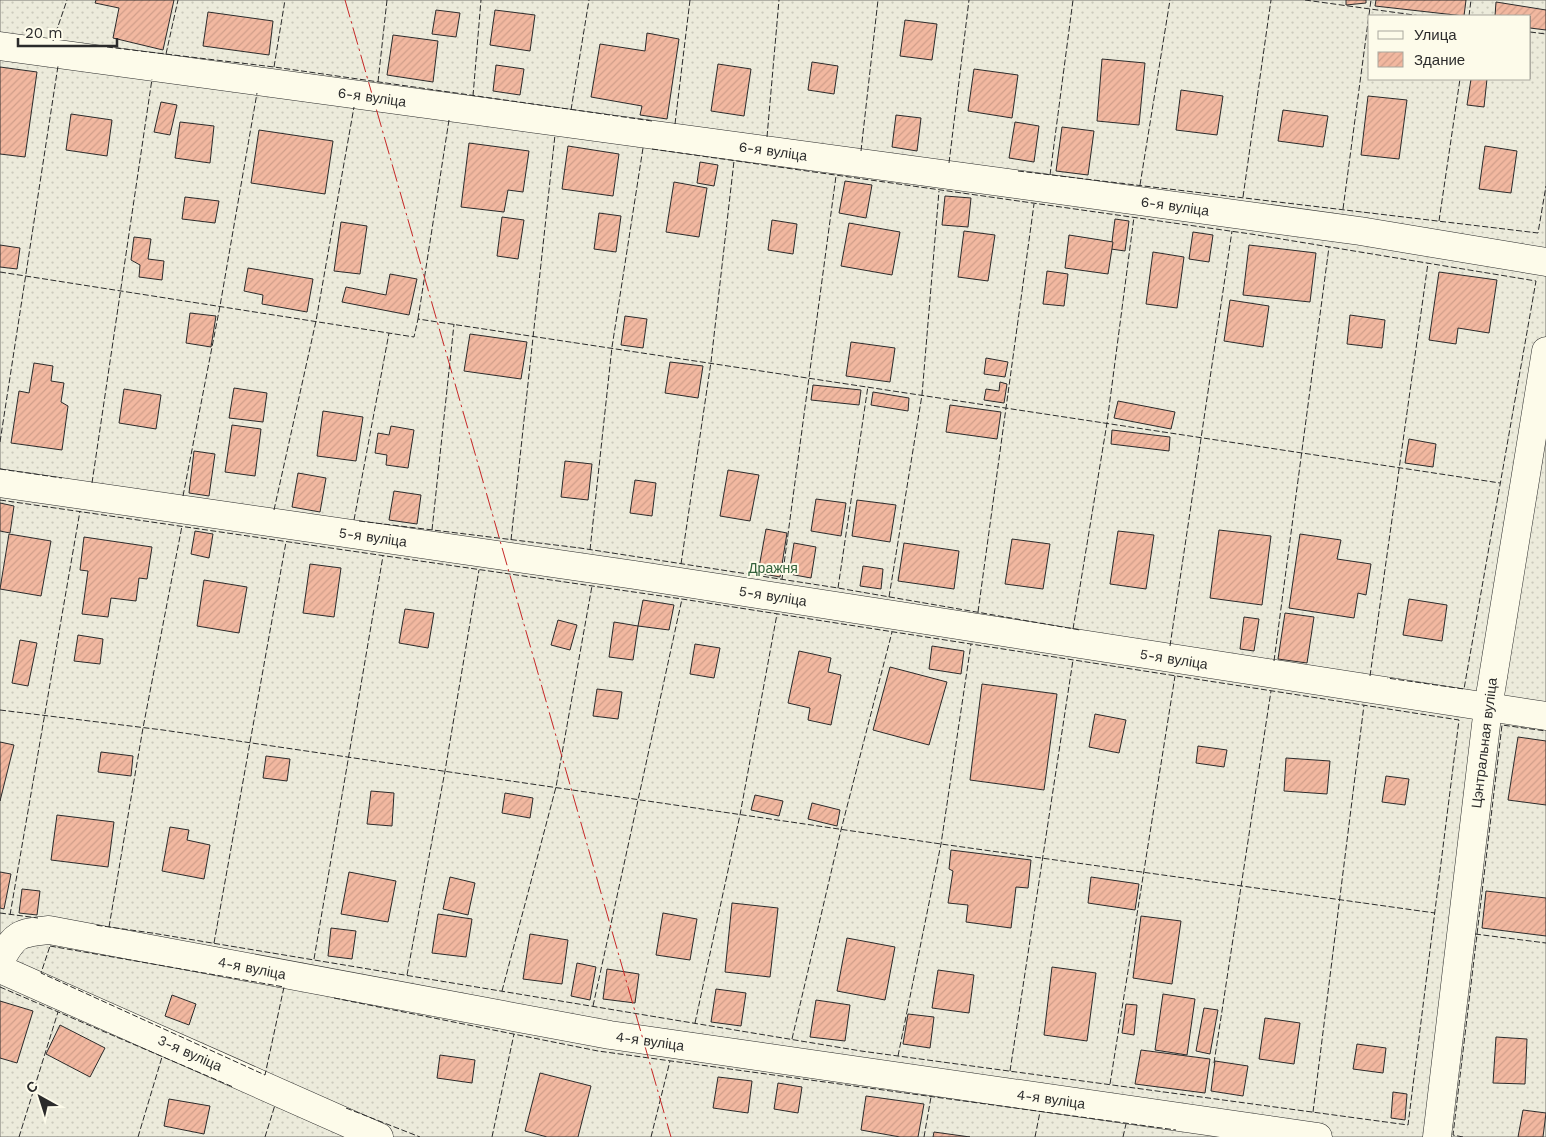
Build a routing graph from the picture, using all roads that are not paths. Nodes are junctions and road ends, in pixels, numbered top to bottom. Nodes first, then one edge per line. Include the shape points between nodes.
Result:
1 (0, 46) edge
2 (1546, 262) edge
3 (1546, 351) edge
4 (0, 483) edge
5 (1488, 708) junction
6 (1546, 716) edge
7 (0, 961) edge
8 (0, 969) edge
9 (379, 1137) edge
10 (1318, 1137) edge
11 (1437, 1137) edge

1 - 2 street, 6-я вуліца via 1350,230
3 - 5 street, Цэнтральная вуліца
4 - 5 street, 5-я вуліца via 626,573
5 - 6 street, 5-я вуліца
5 - 11 street, Цэнтральная вуліца
7 - 10 street, 4-я вуліца via 12,940 30,932 49,930 610,1036
8 - 9 street, 3-я вуліца

